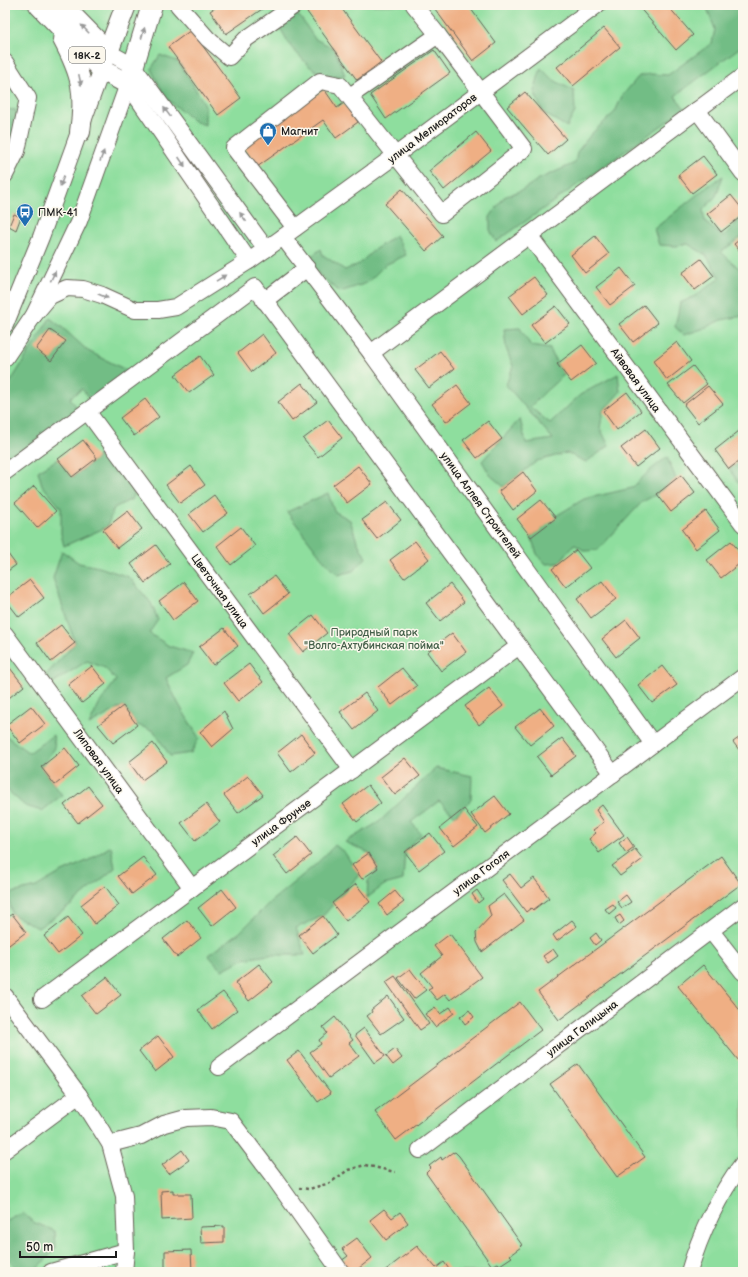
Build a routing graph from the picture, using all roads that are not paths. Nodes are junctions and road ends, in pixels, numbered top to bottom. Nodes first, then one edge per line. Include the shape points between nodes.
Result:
1 (39, 5) edge
2 (126, 5) edge
3 (152, 5) edge
4 (178, 5) edge
5 (295, 5) edge
6 (414, 5) edge
7 (597, 5) edge
8 (57, 12) edge
9 (438, 35) junction
10 (105, 61) junction
11 (5, 62) edge
12 (131, 75) junction
13 (743, 76) edge
14 (481, 91) junction
15 (350, 96) junction
16 (697, 110) junction
17 (80, 132) junction
18 (396, 155) junction
19 (743, 173) edge
20 (5, 175) edge
21 (289, 232) junction
22 (529, 235) junction
23 (266, 249) junction
24 (249, 261) junction
25 (307, 268) junction
26 (264, 301) junction
27 (34, 315) junction
28 (5, 325) edge
29 (371, 353) junction
30 (5, 358) edge
31 (87, 411) junction
32 (5, 472) edge
33 (743, 524) edge
34 (5, 634) edge
35 (519, 646) junction
36 (743, 677) edge
37 (653, 744) junction
38 (352, 770) junction
39 (613, 774) junction
40 (192, 888) junction
41 (743, 906) edge
42 (711, 931) junction
43 (743, 972) edge
44 (5, 996) edge
45 (42, 999) dead end
46 (219, 1067) dead end
47 (79, 1095) junction
48 (110, 1144) junction
49 (5, 1150) edge
50 (420, 1150) dead end
51 (743, 1163) edge
52 (126, 1251) junction
53 (51, 1272) edge
54 (124, 1272) edge
55 (341, 1272) edge
56 (688, 1272) edge

1 - 8 main road, 18К-2
2 - 10 main road, 18К-2
12 -> 3 main road
4 - 5 street via 208,39 229,57 246,39
6 - 9 street
7 - 14 street, улица Мелиораторов
8 - 10 main road, 18К-2
8 -> 17 main road via 80,75 84,109
9 - 14 street
9 - 15 street
10 - 12 main road, 18К-2
10 - 17 street
11 - 20 street via 28,98 17,151
23 -> 12 street
12 -> 24 street
27 -> 12 street via 79,221
13 - 16 street
14 - 18 street, улица Мелиораторов
14 - 18 street via 524,149 442,214
15 - 18 street
15 - 21 street, улица Аллея Строителей via 340,85 320,81 234,148
16 - 19 street
16 - 22 street
17 -> 28 street
18 - 21 street, улица Мелиораторов
21 - 23 street, улица Мелиораторов
21 - 25 street, улица Аллея Строителей
22 - 29 street
22 - 33 street, Айвовая улица
23 - 24 street, улица Мелиораторов
27 -> 24 street, улица Мелиораторов via 50,296 67,288 83,289 102,295 135,310 176,307
25 - 26 street
25 - 29 street, улица Аллея Строителей
26 - 31 street via 255,288
26 - 35 street
27 - 30 street
29 - 37 street, улица Аллея Строителей
31 - 32 street
31 - 38 street, Цветочная улица
34 - 40 street, Липовая улица
35 - 38 street, улица Фрунзе
35 - 39 street
36 - 37 street, улица Гоголя
37 - 39 street, улица Гоголя
38 - 40 street, улица Фрунзе
39 - 46 street, улица Гоголя
40 - 45 street, улица Фрунзе
41 - 42 street, улица Галицына
42 - 43 street
42 - 50 street, улица Галицына
44 - 47 street
47 - 48 street
47 - 49 street
48 - 52 street via 124,1196
48 - 55 street via 141,1136 164,1124 186,1118 211,1117 231,1121 275,1178
51 - 56 street via 713,1211
52 - 53 street
52 - 54 street

